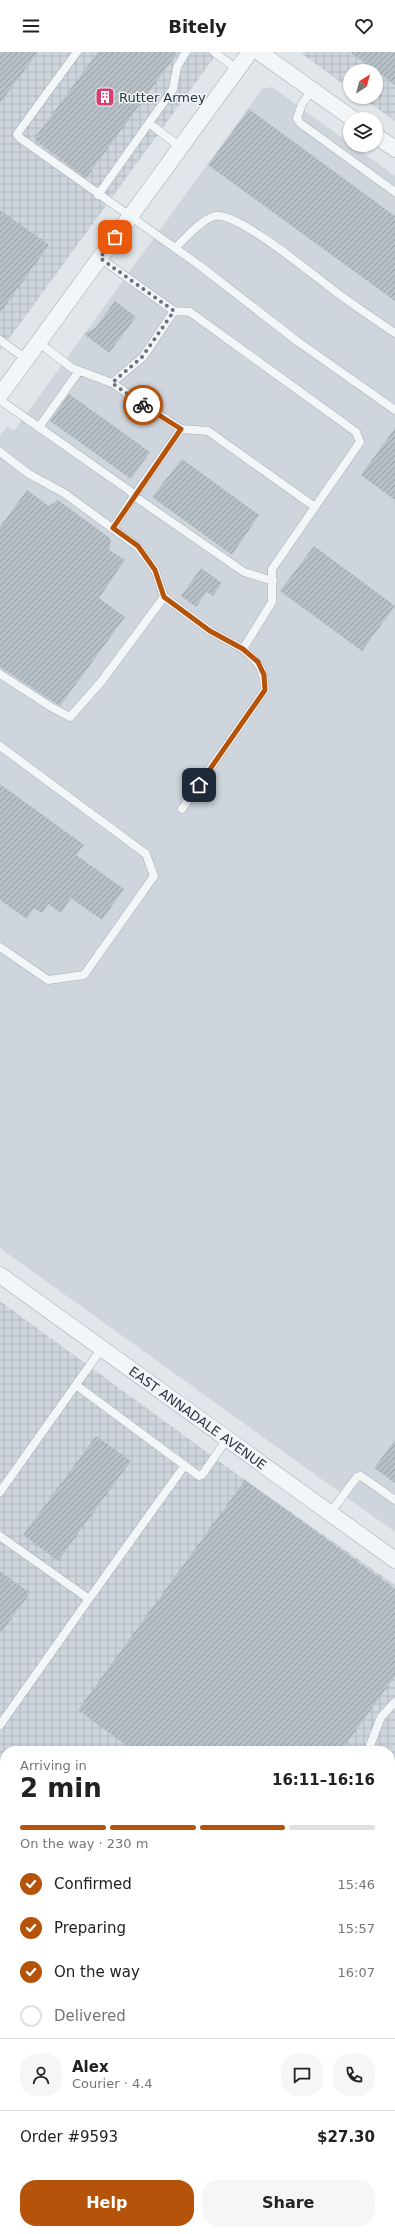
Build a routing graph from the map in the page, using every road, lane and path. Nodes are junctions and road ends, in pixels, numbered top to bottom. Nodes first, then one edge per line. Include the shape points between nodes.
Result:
1 (77, 52) edge
2 (186, 52) edge
3 (214, 52) edge
4 (250, 52) edge
5 (260, 52) edge
6 (237, 69) junction
7 (312, 90) junction
8 (343, 112) edge
9 (149, 124) junction
10 (383, 141) edge
11 (180, 147) junction
12 (395, 149) edge
13 (395, 192) edge
14 (98, 195) junction
15 (129, 217) junction
16 (175, 248) junction
17 (100, 258) junction
18 (174, 311) junction
19 (395, 333) edge
20 (0, 340) edge
21 (38, 342) junction
22 (26, 359) junction
23 (79, 371) junction
24 (112, 383) junction
25 (0, 395) edge
26 (0, 400) edge
27 (395, 410) edge
28 (39, 427) junction
29 (181, 429) junction
30 (0, 452) edge
31 (134, 496) junction
32 (315, 507) junction
33 (113, 528) junction
34 (273, 581) junction
35 (164, 597) junction
36 (243, 649) junction
37 (0, 674) edge
38 (0, 746) edge
39 (182, 809) dead end
40 (0, 947) edge
41 (0, 1275) edge
42 (102, 1348) junction
43 (76, 1385) junction
44 (227, 1439) junction
45 (185, 1465) junction
46 (0, 1492) edge
47 (395, 1500) edge
48 (330, 1513) junction
49 (0, 1536) edge
50 (394, 1556) edge
51 (89, 1599) junction
52 (395, 1702) edge
53 (0, 1725) edge
54 (372, 1746) edge

1 - 14 lane via 17,134
2 - 9 lane via 177,67 173,89
3 - 6 lane
4 - 6 street
5 - 7 street
6 - 11 street
7 - 8 street
7 - 13 lane via 302,104 297,118 300,123
9 - 11 lane
9 - 14 lane
10 - 12 street
11 - 15 street
14 - 15 lane
15 - 16 lane
15 - 17 street
16 - 19 lane via 203,222 215,216 226,216 263,237 340,296
16 - 27 lane via 297,341
17 - 18 lane
17 - 21 street
18 - 24 lane via 142,357
18 - 32 lane via 190,312 356,432 360,442
20 - 22 lane
21 - 22 street
21 - 23 lane
22 - 25 street
23 - 24 lane
23 - 28 lane
24 - 29 lane
26 - 28 lane
28 - 31 lane
29 - 31 lane
29 - 32 lane via 208,431
30 - 33 lane via 29,474 64,493
31 - 33 lane
31 - 34 lane via 244,572
32 - 34 lane via 272,569
33 - 35 lane via 138,546 155,570
34 - 36 lane via 272,602
35 - 36 lane via 210,631
35 - 37 lane via 101,682 70,717
36 - 39 lane via 258,662 264,675 265,690
38 - 40 lane via 146,854 154,876 84,975 48,980
41 - 42 street, EAST ANNADALE AVENUE
42 - 43 lane
42 - 44 street, EAST ANNADALE AVENUE
43 - 45 lane
43 - 46 lane
44 - 45 lane via 202,1475 199,1476
44 - 48 street, EAST ANNADALE AVENUE
45 - 51 lane
47 - 48 lane via 361,1476 357,1477
48 - 50 street, EAST ANNADALE AVENUE
49 - 51 lane
51 - 53 lane
52 - 54 lane via 381,1717

